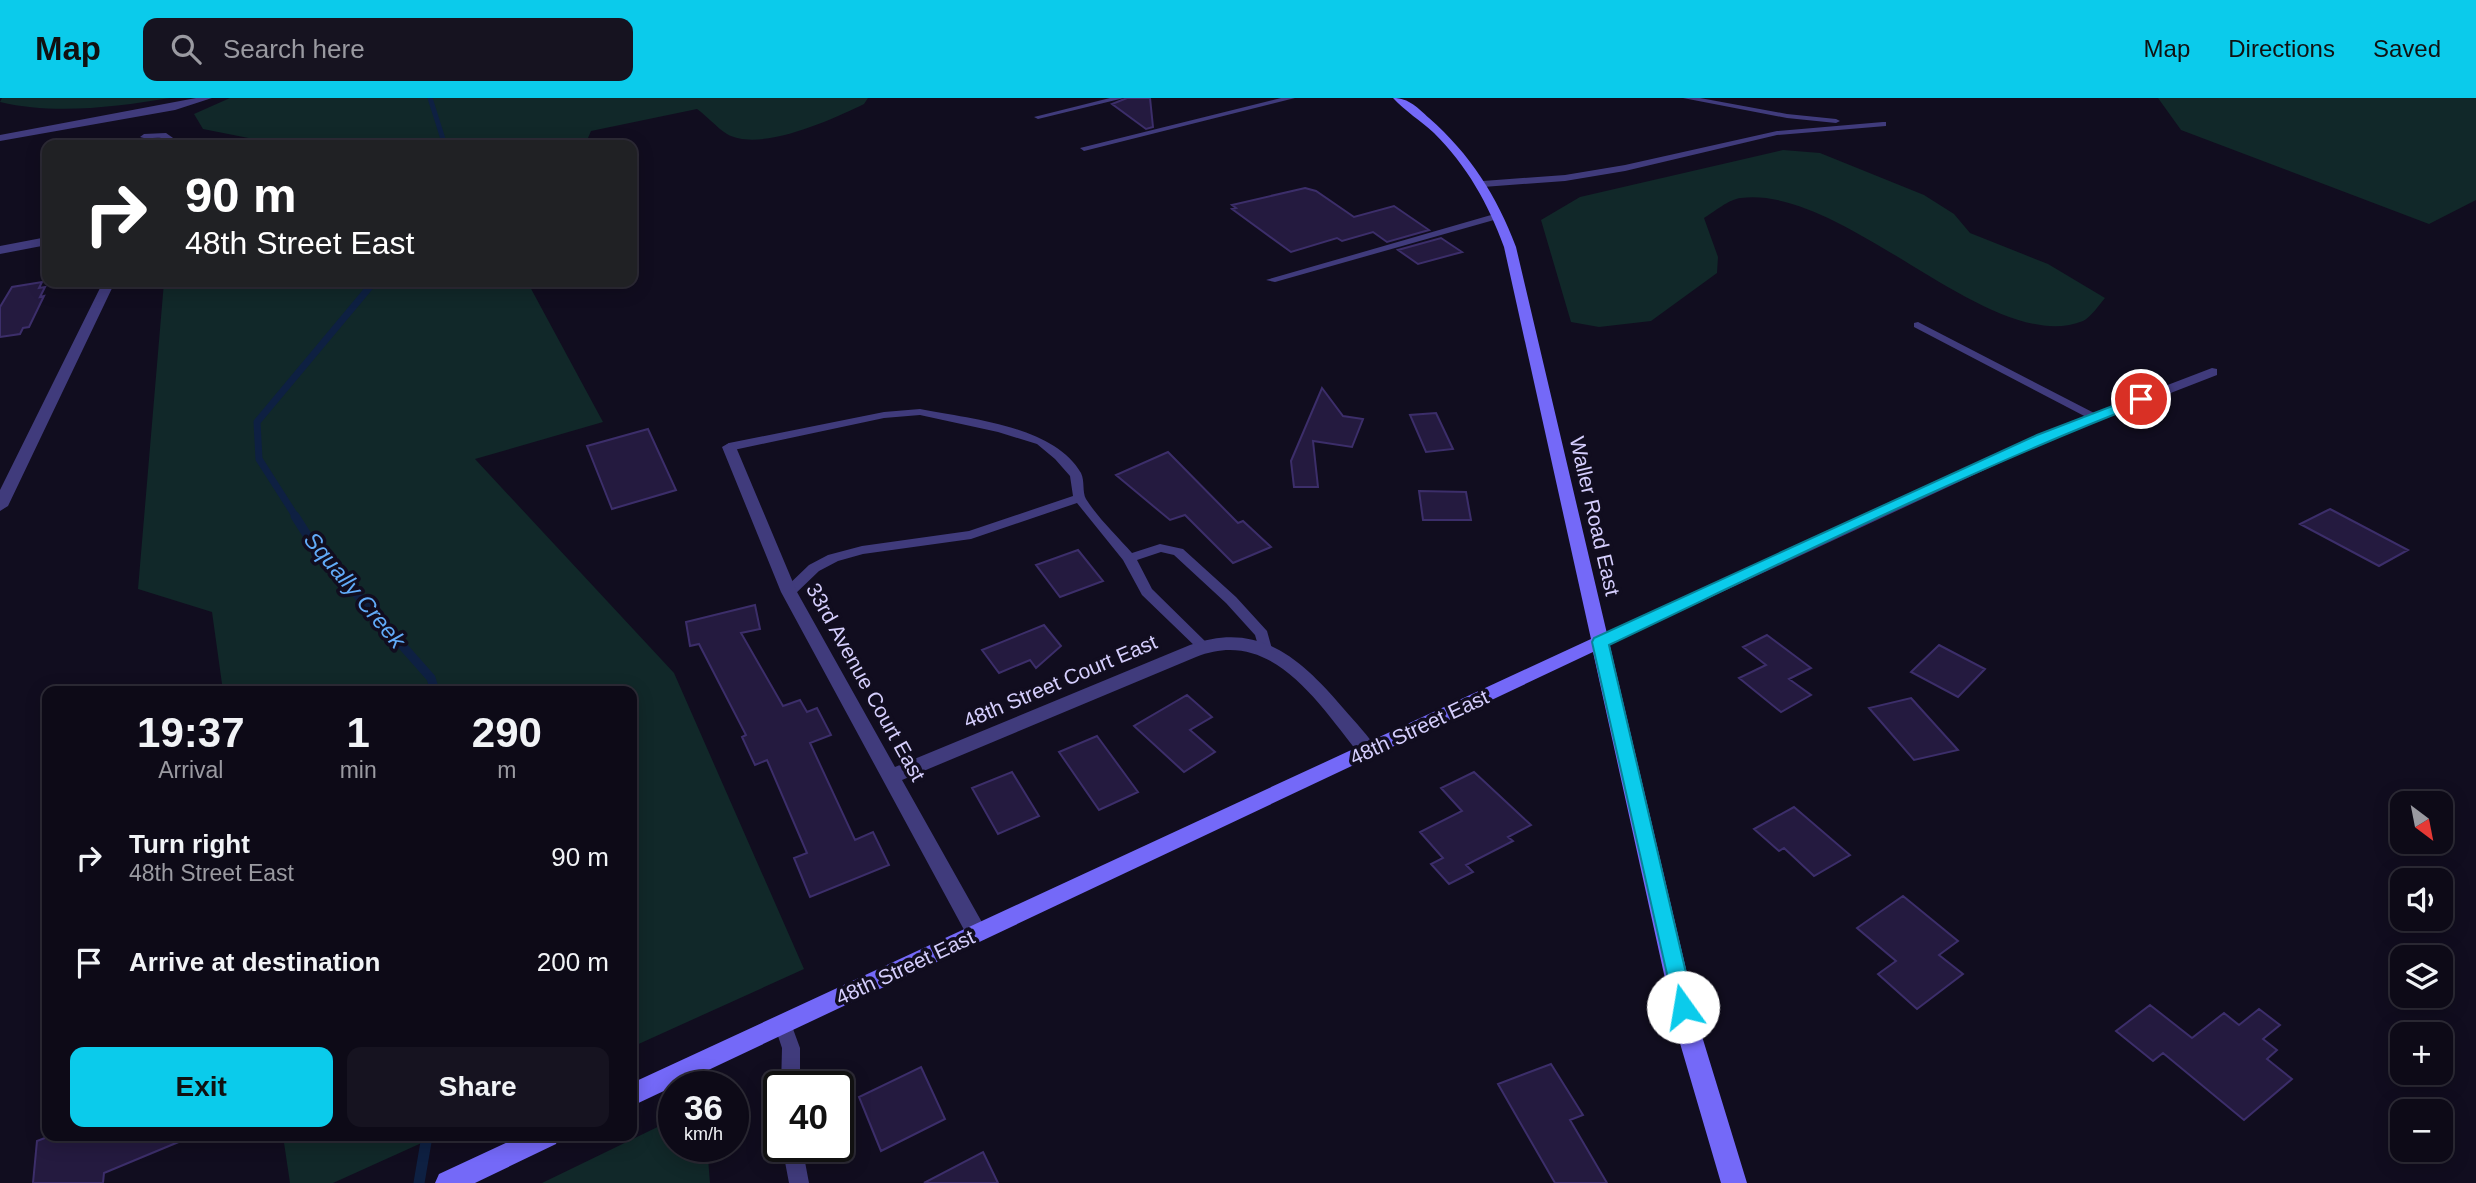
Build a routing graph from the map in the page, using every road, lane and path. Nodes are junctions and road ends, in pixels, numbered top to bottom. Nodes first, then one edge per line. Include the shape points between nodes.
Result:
1 (206, 98) edge
2 (1120, 98) edge
3 (1291, 98) edge
4 (1398, 98) edge
5 (1687, 98) edge
6 (1038, 117) dead end
7 (144, 137) dead end
8 (0, 138) edge
9 (172, 140) edge
10 (1084, 148) dead end
11 (1482, 184) junction
12 (1498, 216) junction
13 (42, 242) edge
14 (0, 250) edge
15 (1271, 280) dead end
16 (107, 287) edge
17 (1918, 325) dead end
18 (2212, 372) dead end
19 (2094, 417) junction
20 (729, 447) joint
21 (1079, 498) junction
22 (0, 506) edge
23 (1129, 558) junction
24 (789, 592) junction
25 (1600, 642) junction
26 (1257, 646) junction
27 (1204, 647) junction
28 (1368, 751) junction
29 (892, 776) junction
30 (977, 933) junction
31 (783, 1024) junction
32 (790, 1071) edge
33 (637, 1093) edge
34 (536, 1141) edge
35 (795, 1162) edge
36 (447, 1183) edge
37 (799, 1183) edge
38 (1734, 1183) edge

1 - 8 street
2 - 6 lane
3 - 10 lane
4 - 11 street, Waller Road East via 1456,148
5 - 11 lane via 1787,116 1883,124 1777,134 1601,172
7 - 9 lane
11 - 12 street, Waller Road East
12 - 15 lane
12 - 25 street, Waller Road East via 1510,247
13 - 14 street
16 - 22 street
17 - 19 lane
18 - 19 street, 48th Street East
19 - 25 street, 48th Street East
20 - 21 lane via 884,415 920,412 1041,442 1076,475
20 - 24 street, 33rd Avenue Court East
21 - 23 lane
21 - 24 lane via 971,536 834,558 814,568
23 - 26 lane via 1160,548 1178,552 1262,634
23 - 27 lane via 1147,592
24 - 29 street, 33rd Avenue Court East
25 - 28 street, 48th Street East
25 - 38 street, Waller Road East via 1689,1033
26 - 27 street, 48th Street Court East via 1231,642
26 - 28 street via 1296,671
27 - 29 street, 48th Street Court East
28 - 30 street, 48th Street East
29 - 30 street, 33rd Avenue Court East
30 - 31 street, 48th Street East
31 - 32 lane via 791,1048
31 - 33 street, 48th Street East
34 - 36 street
35 - 37 lane

